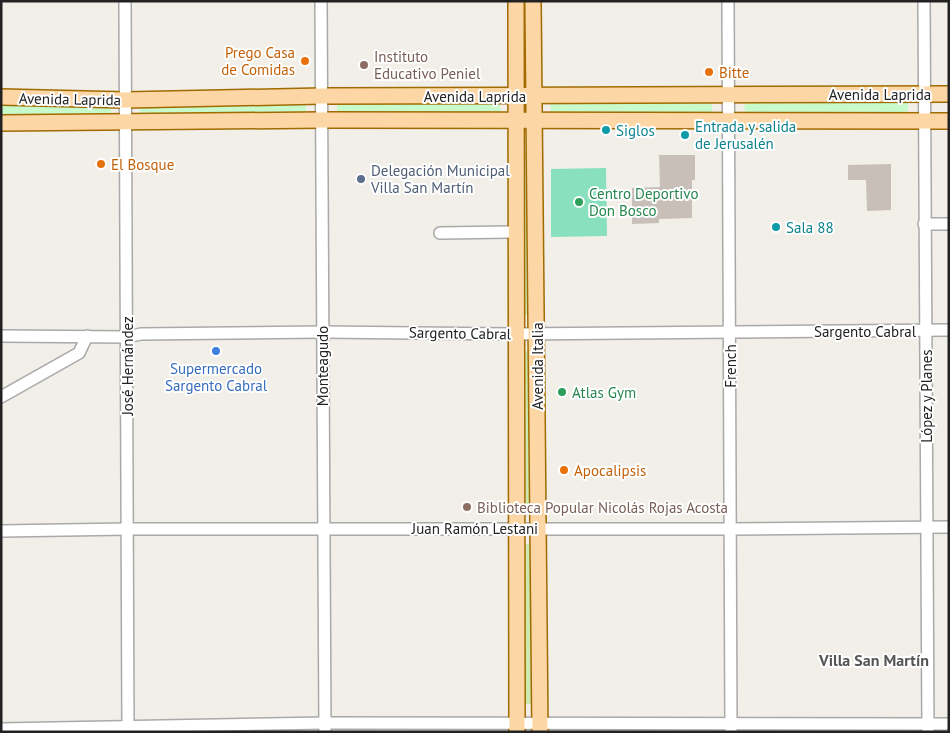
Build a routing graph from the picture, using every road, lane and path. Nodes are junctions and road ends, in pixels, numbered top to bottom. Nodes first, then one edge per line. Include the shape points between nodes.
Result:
1 (125, 1) edge
2 (321, 1) edge
3 (516, 1) edge
4 (534, 1) edge
5 (728, 1) edge
6 (924, 1) edge
7 (925, 94) junction
8 (949, 94) edge
9 (322, 96) junction
10 (517, 96) junction
11 (729, 96) junction
12 (1, 97) edge
13 (534, 97) junction
14 (126, 100) junction
15 (322, 120) junction
16 (534, 120) junction
17 (730, 120) junction
18 (516, 121) junction
19 (926, 121) junction
20 (949, 121) edge
21 (1, 123) edge
22 (127, 123) junction
23 (924, 224) junction
24 (949, 224) edge
25 (516, 232) junction
26 (440, 234) dead end
27 (926, 330) junction
28 (949, 330) edge
29 (322, 332) junction
30 (730, 332) junction
31 (536, 333) junction
32 (517, 334) junction
33 (1, 336) edge
34 (87, 336) junction
35 (126, 336) junction
36 (1, 397) edge
37 (926, 527) junction
38 (949, 527) edge
39 (128, 528) junction
40 (517, 528) junction
41 (538, 528) junction
42 (324, 530) junction
43 (730, 530) junction
44 (1, 531) edge
45 (949, 724) edge
46 (540, 727) edge
47 (731, 727) edge
48 (325, 728) edge
49 (517, 728) edge
50 (928, 728) edge
51 (1, 729) edge
52 (128, 730) edge

1 - 14 street, José Hernández
2 - 9 street, Monteagudo
3 - 10 main road, Avenida Italia
4 - 13 main road, Avenida Italia
5 - 11 street, French
6 - 7 street, López y Planes
7 - 8 main road, Avenida Laprida
7 - 11 main road, Avenida Laprida
7 - 19 street, López y Planes
9 - 10 main road, Avenida Laprida
9 - 14 main road, Avenida Laprida
9 - 15 street, Monteagudo
10 - 13 main road, Avenida Laprida
10 - 18 main road, Avenida Italia
11 - 13 main road, Avenida Laprida
11 - 17 street, French
12 - 14 main road, Avenida Laprida
13 - 16 main road, Avenida Italia
14 - 22 street, José Hernández
15 - 18 main road, Avenida Laprida
15 - 22 main road, Avenida Laprida
15 - 29 street, Monteagudo
16 - 17 main road, Avenida Laprida
16 - 18 main road, Avenida Laprida
16 - 31 main road, Avenida Italia
17 - 19 main road, Avenida Laprida
17 - 30 street, French
18 - 25 main road, Avenida Italia
19 - 20 main road, Avenida Laprida
19 - 23 street, López y Planes
21 - 22 main road, Avenida Laprida
22 - 35 street, José Hernández
23 - 24 street
23 - 27 street, López y Planes
25 - 26 street
25 - 32 main road, Avenida Italia
27 - 28 street, Sargento Cabral
27 - 30 street, Sargento Cabral
27 - 37 street, López y Planes
29 - 32 street, Sargento Cabral
29 - 35 street, Sargento Cabral
29 - 42 street, Monteagudo
30 - 31 street, Sargento Cabral
30 - 43 street, French
31 - 32 street, Sargento Cabral
31 - 41 main road, Avenida Italia
32 - 40 main road, Avenida Italia
33 - 34 street, Sargento Cabral
34 - 35 street, Sargento Cabral
34 - 36 street via 79,353
35 - 39 street, José Hernández
37 - 38 street, Juan Ramón Lestani
37 - 43 street, Juan Ramón Lestani
37 - 50 street, López y Planes
39 - 42 street, Juan Ramón Lestani
39 - 44 street, Juan Ramón Lestani
39 - 52 street, José Hernández
40 - 41 street, Juan Ramón Lestani
40 - 42 street, Juan Ramón Lestani
40 - 49 main road, Avenida Italia
41 - 43 street, Juan Ramón Lestani
41 - 46 main road, Avenida Italia
42 - 48 street, Monteagudo
43 - 47 street, French
45 - 50 street
46 - 47 street
46 - 49 street
47 - 50 street
48 - 49 street
48 - 52 street
51 - 52 street

